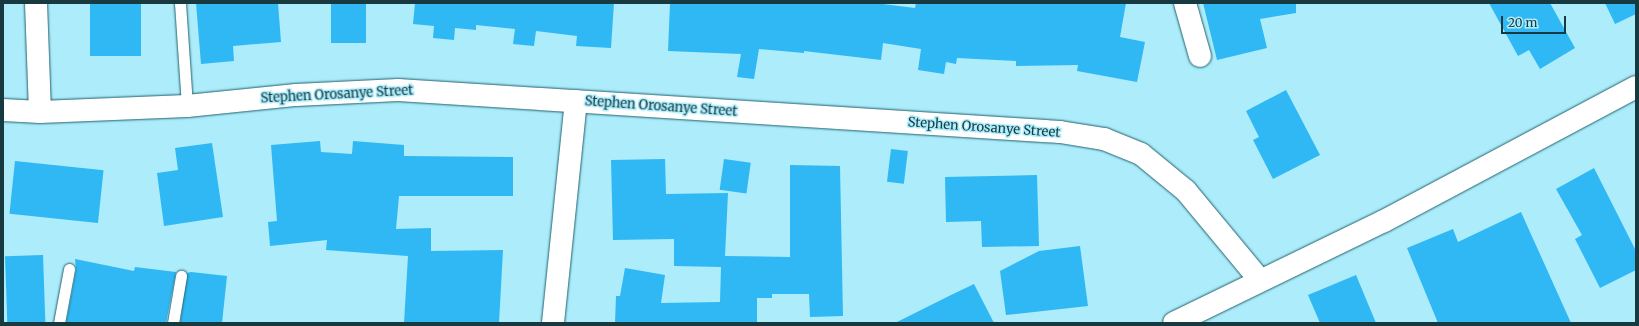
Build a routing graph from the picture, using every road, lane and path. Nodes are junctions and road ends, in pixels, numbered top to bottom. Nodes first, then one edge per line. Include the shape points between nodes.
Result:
1 (36, 3) edge
2 (180, 3) edge
3 (1186, 3) edge
4 (1200, 56) dead end
5 (1636, 87) edge
6 (576, 102) junction
7 (187, 106) junction
8 (3, 110) edge
9 (40, 112) junction
10 (69, 269) dead end
11 (181, 276) dead end
12 (1260, 280) junction
13 (59, 323) edge
14 (173, 323) edge
15 (553, 323) edge
16 (1174, 323) edge

1 - 9 street
2 - 7 lane
3 - 4 street
5 - 12 street via 1384,221
6 - 7 street, Stephen Orosanye Street via 398,90 296,95
6 - 12 street, Stephen Orosanye Street via 1060,132 1104,139 1141,154 1186,191
6 - 15 street
7 - 9 street, Stephen Orosanye Street
8 - 9 street, Stephen Orosanye Street
10 - 13 lane
11 - 14 lane
12 - 16 street

